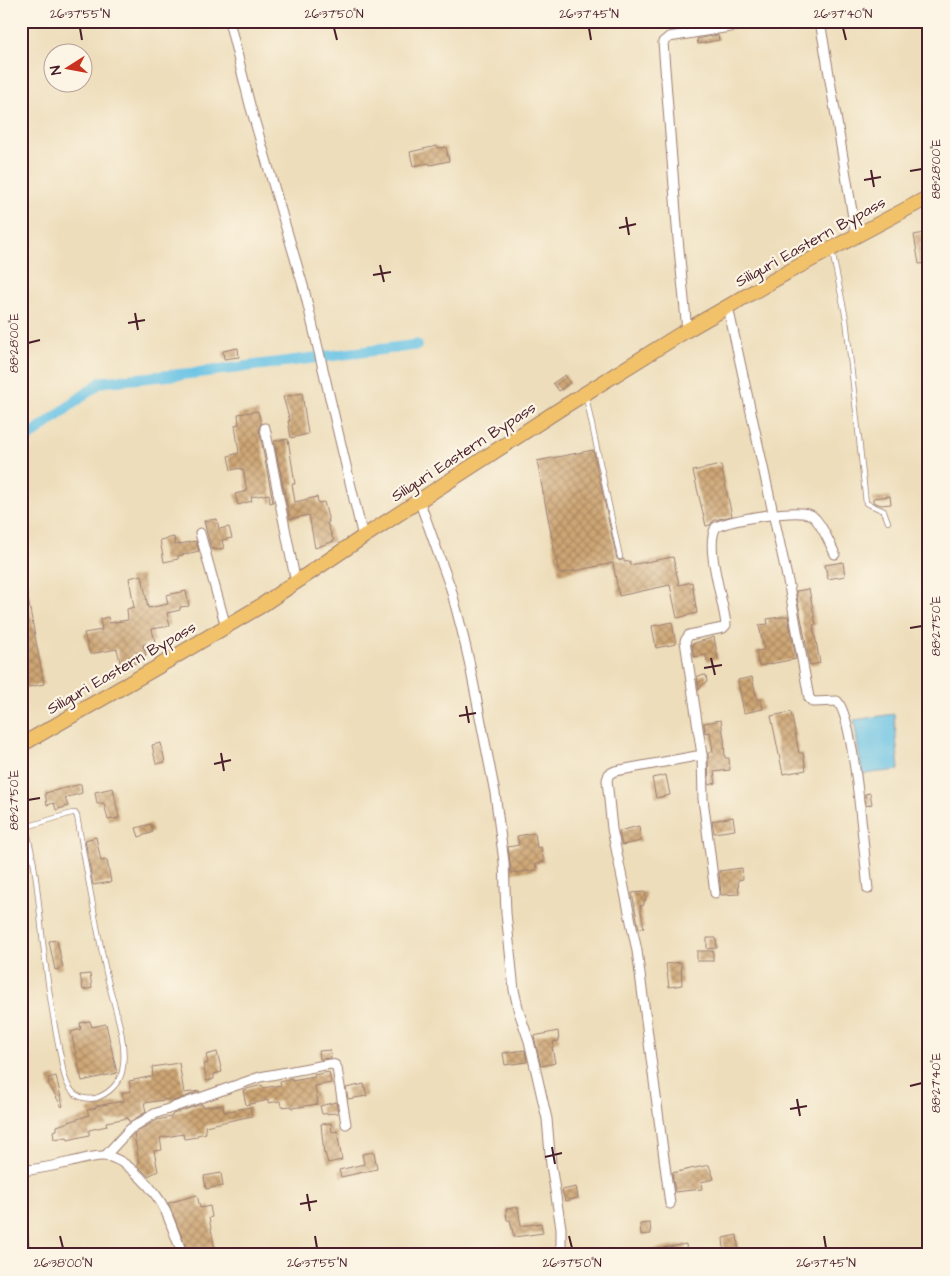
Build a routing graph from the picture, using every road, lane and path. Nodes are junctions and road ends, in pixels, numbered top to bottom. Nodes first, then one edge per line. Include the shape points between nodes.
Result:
1 (229, 21) edge
2 (766, 21) edge
3 (820, 21) edge
4 (929, 196) edge
5 (856, 235) junction
6 (831, 249) junction
7 (728, 307) junction
8 (687, 330) junction
9 (586, 393) junction
10 (265, 428) dead end
11 (419, 500) junction
12 (772, 515) junction
13 (888, 522) dead end
14 (200, 533) dead end
15 (363, 537) junction
16 (835, 554) dead end
17 (620, 557) dead end
18 (296, 583) junction
19 (226, 627) junction
20 (21, 745) edge
21 (702, 755) junction
22 (21, 813) edge
23 (26, 827) junction
24 (868, 889) dead end
25 (715, 893) dead end
26 (346, 1124) dead end
27 (105, 1156) junction
28 (21, 1171) edge
29 (670, 1204) dead end
30 (21, 1219) edge
31 (26, 1255) edge
32 (183, 1255) edge
33 (561, 1255) edge

1 - 15 street via 304,290
2 - 8 street via 669,37 663,42
3 - 5 street
4 - 5 main road, Siliguri Eastern Bypass
5 - 6 main road, Siliguri Eastern Bypass
6 - 7 main road, Siliguri Eastern Bypass
6 - 13 lane via 845,314 866,501 884,511
7 - 8 main road, Siliguri Eastern Bypass
7 - 12 street
8 - 9 main road, Siliguri Eastern Bypass
9 - 11 main road, Siliguri Eastern Bypass
9 - 17 lane
10 - 18 street
11 - 15 main road, Siliguri Eastern Bypass
11 - 33 street via 451,589 495,793 513,984 547,1119 561,1228
12 - 16 street via 802,513 812,516
12 - 21 street via 723,524 712,532 726,625 688,635 684,641
12 - 24 street via 789,586 809,698 813,702 837,701 846,716
14 - 19 street
15 - 18 main road, Siliguri Eastern Bypass
18 - 19 main road, Siliguri Eastern Bypass
19 - 20 main road, Siliguri Eastern Bypass
21 - 25 street via 703,800
21 - 29 street via 615,771 607,780 612,829 637,951
22 - 23 lane
23 - 23 lane via 72,813 77,816 124,1057 122,1074 113,1088 93,1099 81,1098 72,1091 65,1075
26 - 27 street via 336,1068 330,1064 260,1077 171,1107 130,1129
27 - 28 street
27 - 32 street via 134,1171 150,1188 165,1210
30 - 31 street

